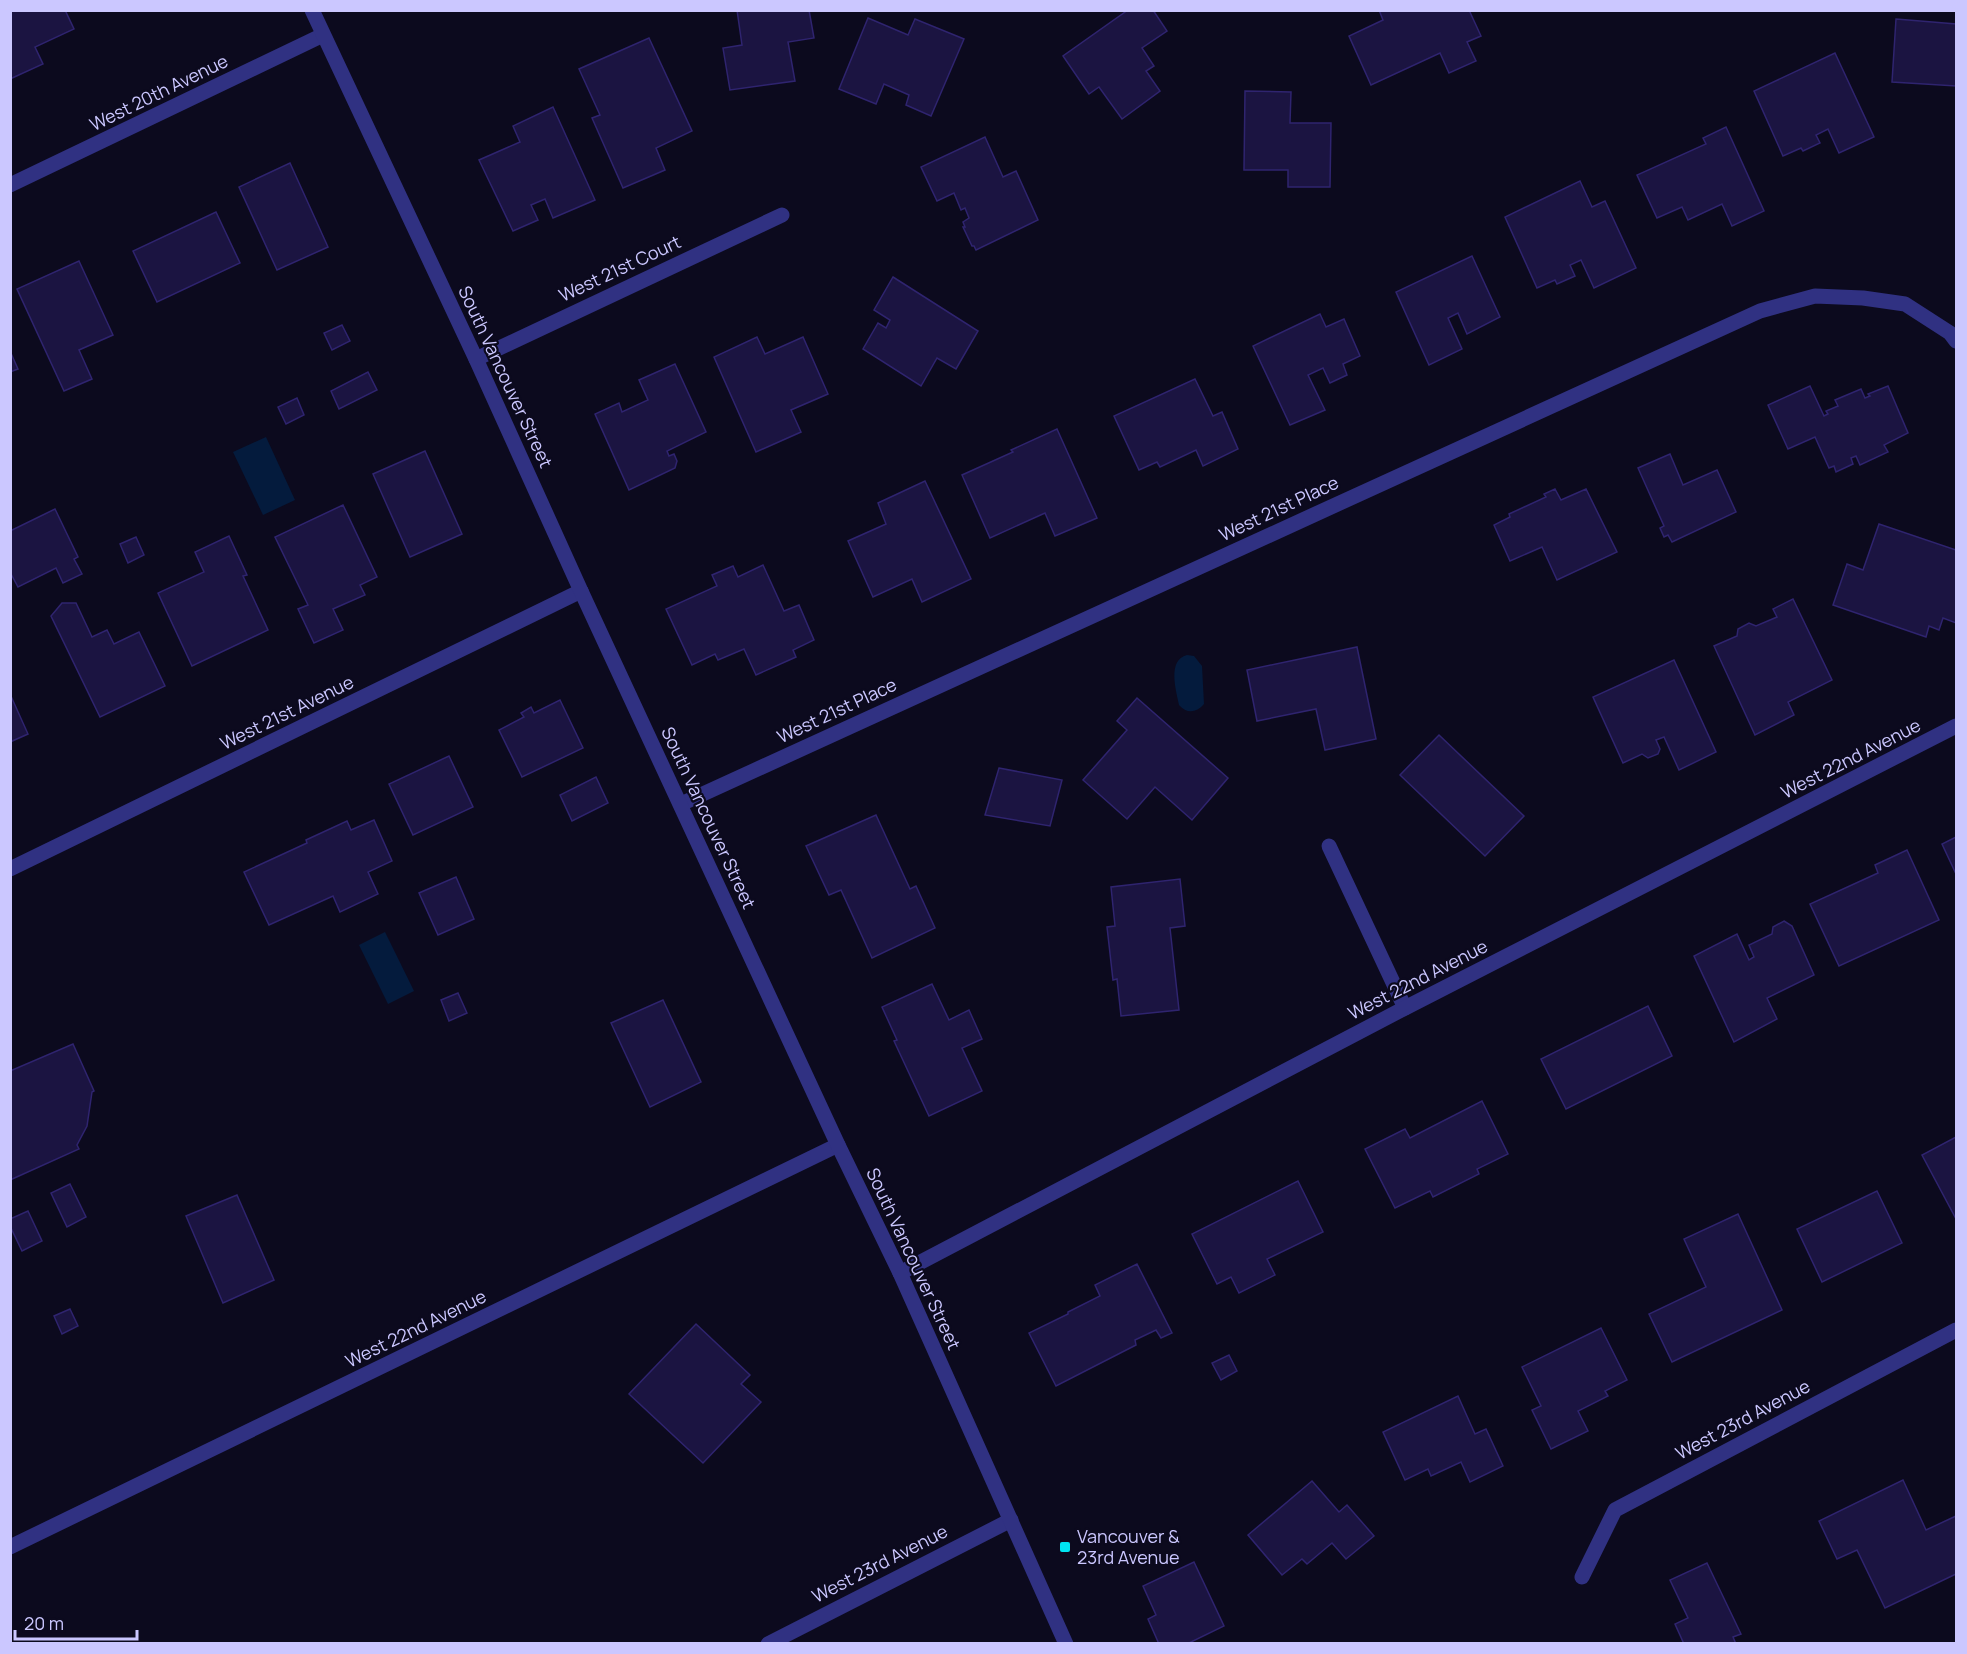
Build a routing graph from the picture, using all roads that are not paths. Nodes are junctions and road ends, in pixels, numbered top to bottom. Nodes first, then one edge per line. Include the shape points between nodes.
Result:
1 (312, 10) edge
2 (323, 35) junction
3 (10, 185) edge
4 (782, 215) dead end
5 (1956, 340) edge
6 (476, 359) junction
7 (581, 591) junction
8 (1956, 726) edge
9 (681, 804) junction
10 (1329, 846) dead end
11 (10, 869) edge
12 (1405, 1008) junction
13 (838, 1145) junction
14 (900, 1274) junction
15 (1956, 1330) edge
16 (1011, 1520) junction
17 (10, 1547) edge
18 (1582, 1577) dead end
19 (768, 1644) edge
20 (1066, 1644) edge

1 - 2 street, South Vancouver Street
2 - 3 street, West 20th Avenue
2 - 6 street, South Vancouver Street
4 - 6 street, West 21st Court
5 - 9 street, West 21st Place via 1905,304 1815,296 1760,311
6 - 7 street, South Vancouver Street
7 - 9 street, South Vancouver Street
7 - 11 street, West 21st Avenue
8 - 12 street, West 22nd Avenue
9 - 13 street, South Vancouver Street
10 - 12 street
12 - 14 street, West 22nd Avenue
13 - 14 street, South Vancouver Street
13 - 17 street, West 22nd Avenue
14 - 16 street, South Vancouver Street
15 - 18 street, West 23rd Avenue via 1615,1510
16 - 19 street, West 23rd Avenue
16 - 20 street, South Vancouver Street

